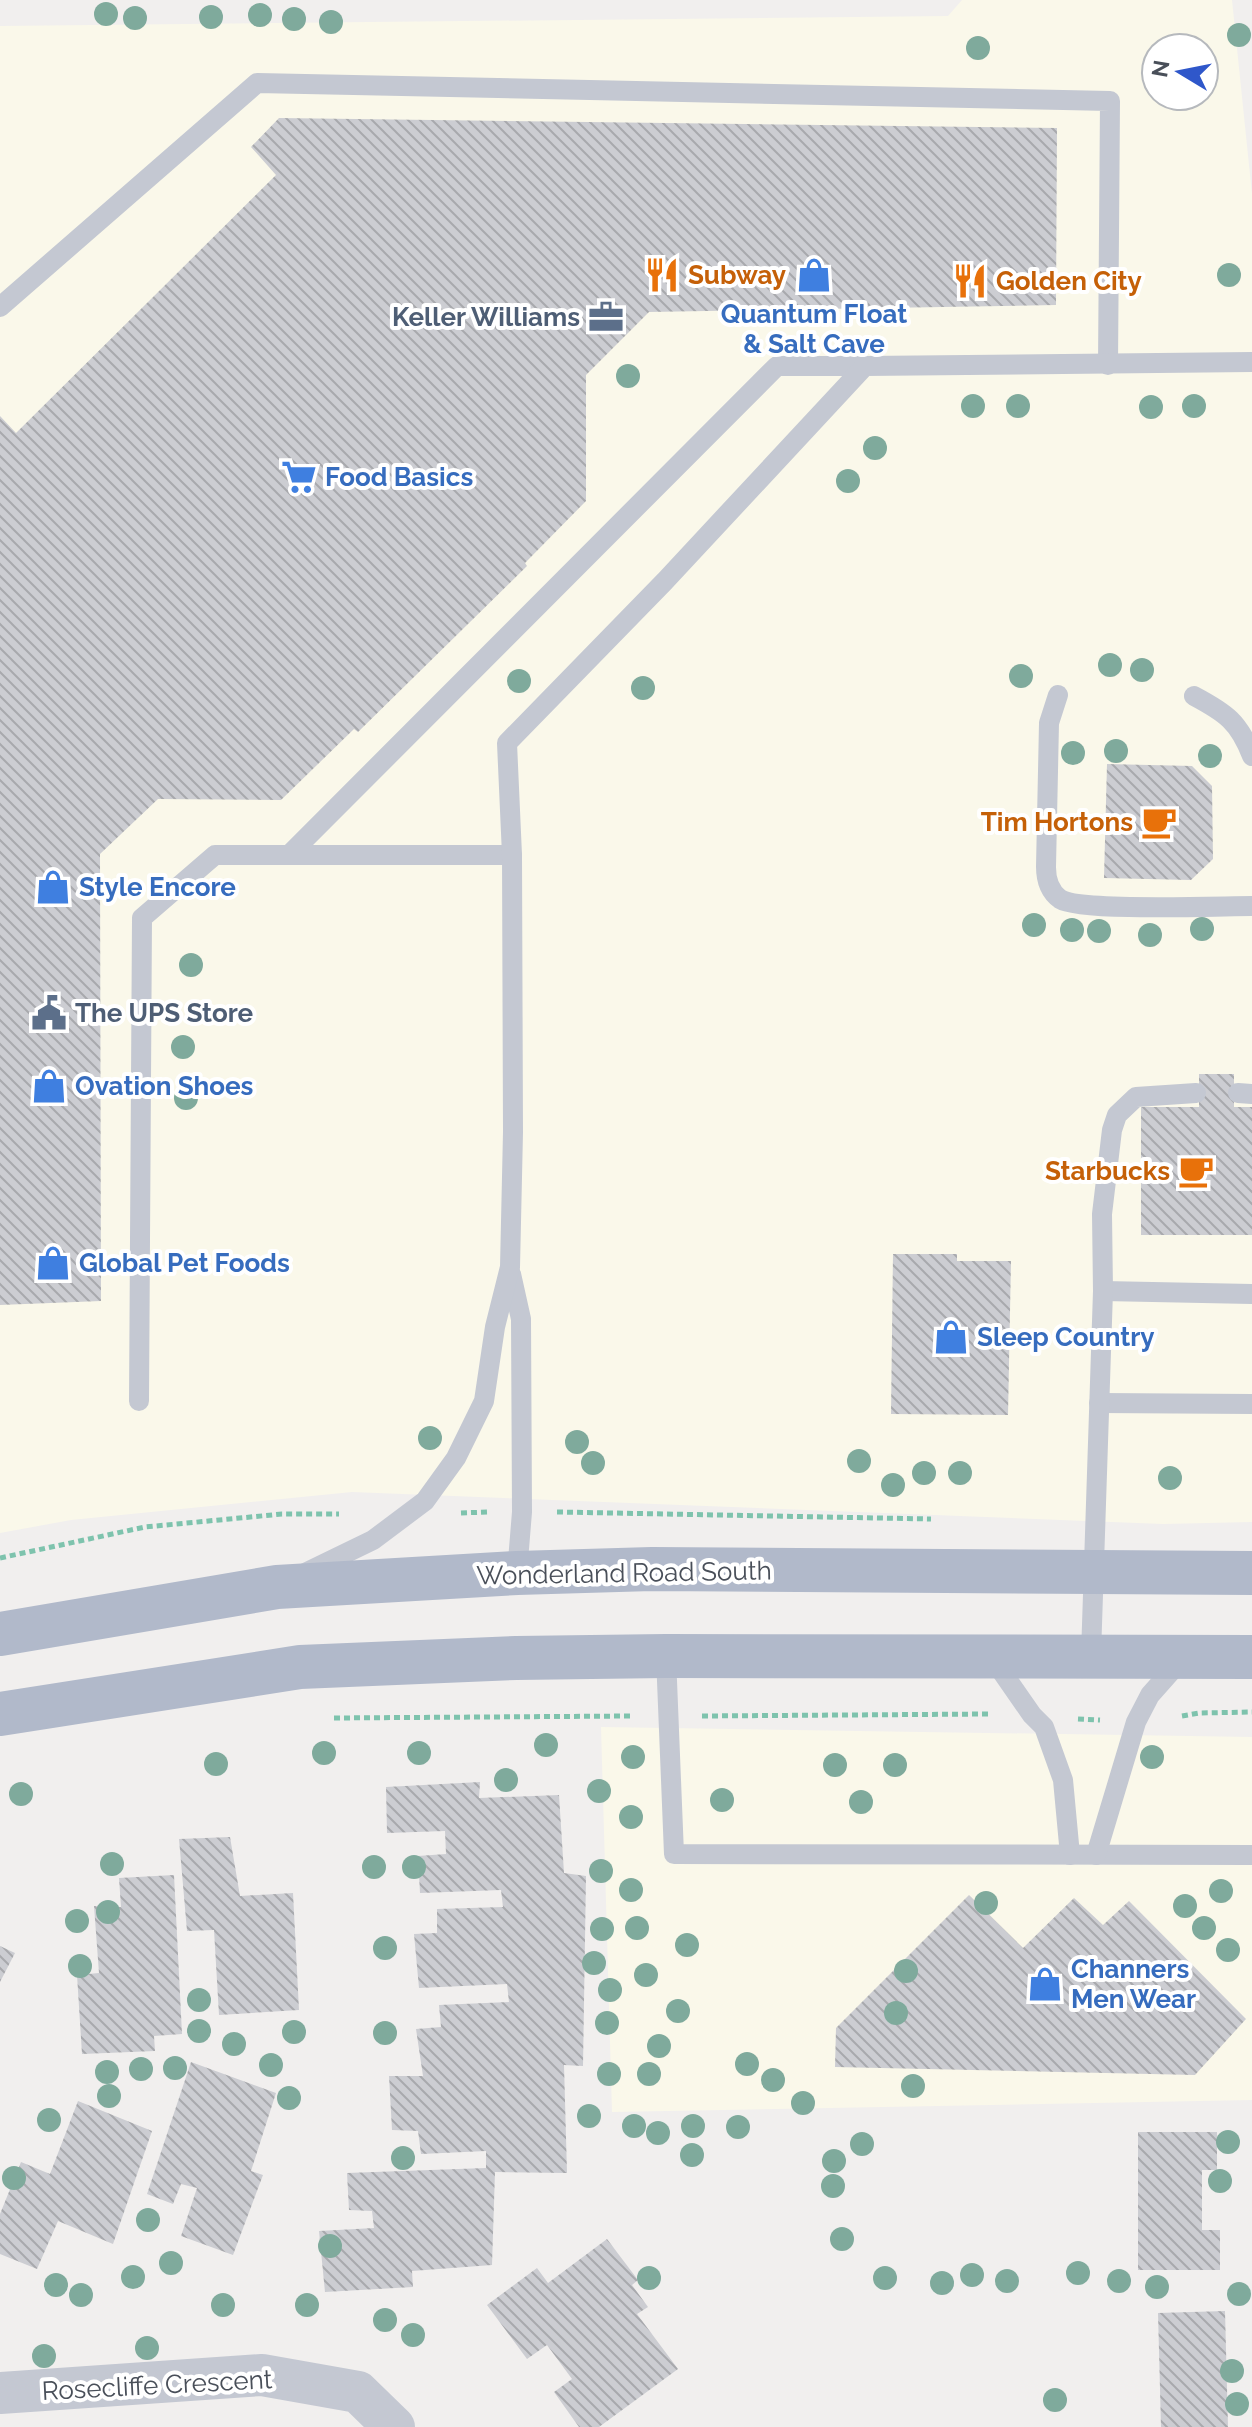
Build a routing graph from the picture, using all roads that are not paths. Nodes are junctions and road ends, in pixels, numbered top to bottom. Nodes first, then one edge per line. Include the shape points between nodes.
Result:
1 (0, 307) edge
2 (1252, 362) edge
3 (1108, 365) junction
4 (865, 366) junction
5 (1058, 695) dead end
6 (1194, 696) dead end
7 (1252, 756) edge
8 (289, 855) junction
9 (512, 855) junction
10 (1252, 906) edge
11 (1196, 1093) dead end
12 (510, 1267) junction
13 (1103, 1291) junction
14 (1252, 1294) edge
15 (139, 1401) dead end
16 (1099, 1403) junction
17 (1252, 1404) edge
18 (1093, 1571) junction
19 (517, 1573) junction
20 (1252, 1573) edge
21 (277, 1587) junction
22 (0, 1634) edge
23 (1091, 1655) junction
24 (666, 1656) junction
25 (991, 1656) junction
26 (1185, 1656) junction
27 (1252, 1657) edge
28 (0, 1714) edge
29 (1070, 1855) junction
30 (1096, 1855) junction
31 (1252, 1855) edge
32 (0, 2393) edge
33 (394, 2427) edge

1 - 3 lane via 257,83 1110,101
2 - 3 lane
3 - 4 lane
4 - 8 lane via 777,366
4 - 9 lane via 507,743
5 - 10 lane via 1049,723 1046,880 1051,889 1061,899 1088,906
6 - 7 lane via 1225,713 1244,734
8 - 9 lane
8 - 15 lane via 215,855 142,918
9 - 12 lane
11 - 13 lane via 1136,1097 1117,1115 1102,1214
12 - 19 lane via 521,1319 522,1512
12 - 21 lane via 484,1401 439,1484 411,1514 373,1540
13 - 14 lane
13 - 16 lane
16 - 17 lane
16 - 18 lane
18 - 19 main road, Wonderland Road South
18 - 20 main road, Wonderland Road South
18 - 23 lane
19 - 21 main road, Wonderland Road South
21 - 22 main road, Wonderland Road South
23 - 25 main road
23 - 26 main road
24 - 25 main road
24 - 28 main road via 300,1667
24 - 29 lane via 674,1854
25 - 29 lane via 1044,1727 1063,1780
26 - 27 main road
26 - 30 lane via 1150,1695 1136,1722
29 - 30 lane
30 - 31 lane
32 - 33 street, Rosecliffe Crescent via 262,2375 358,2392

